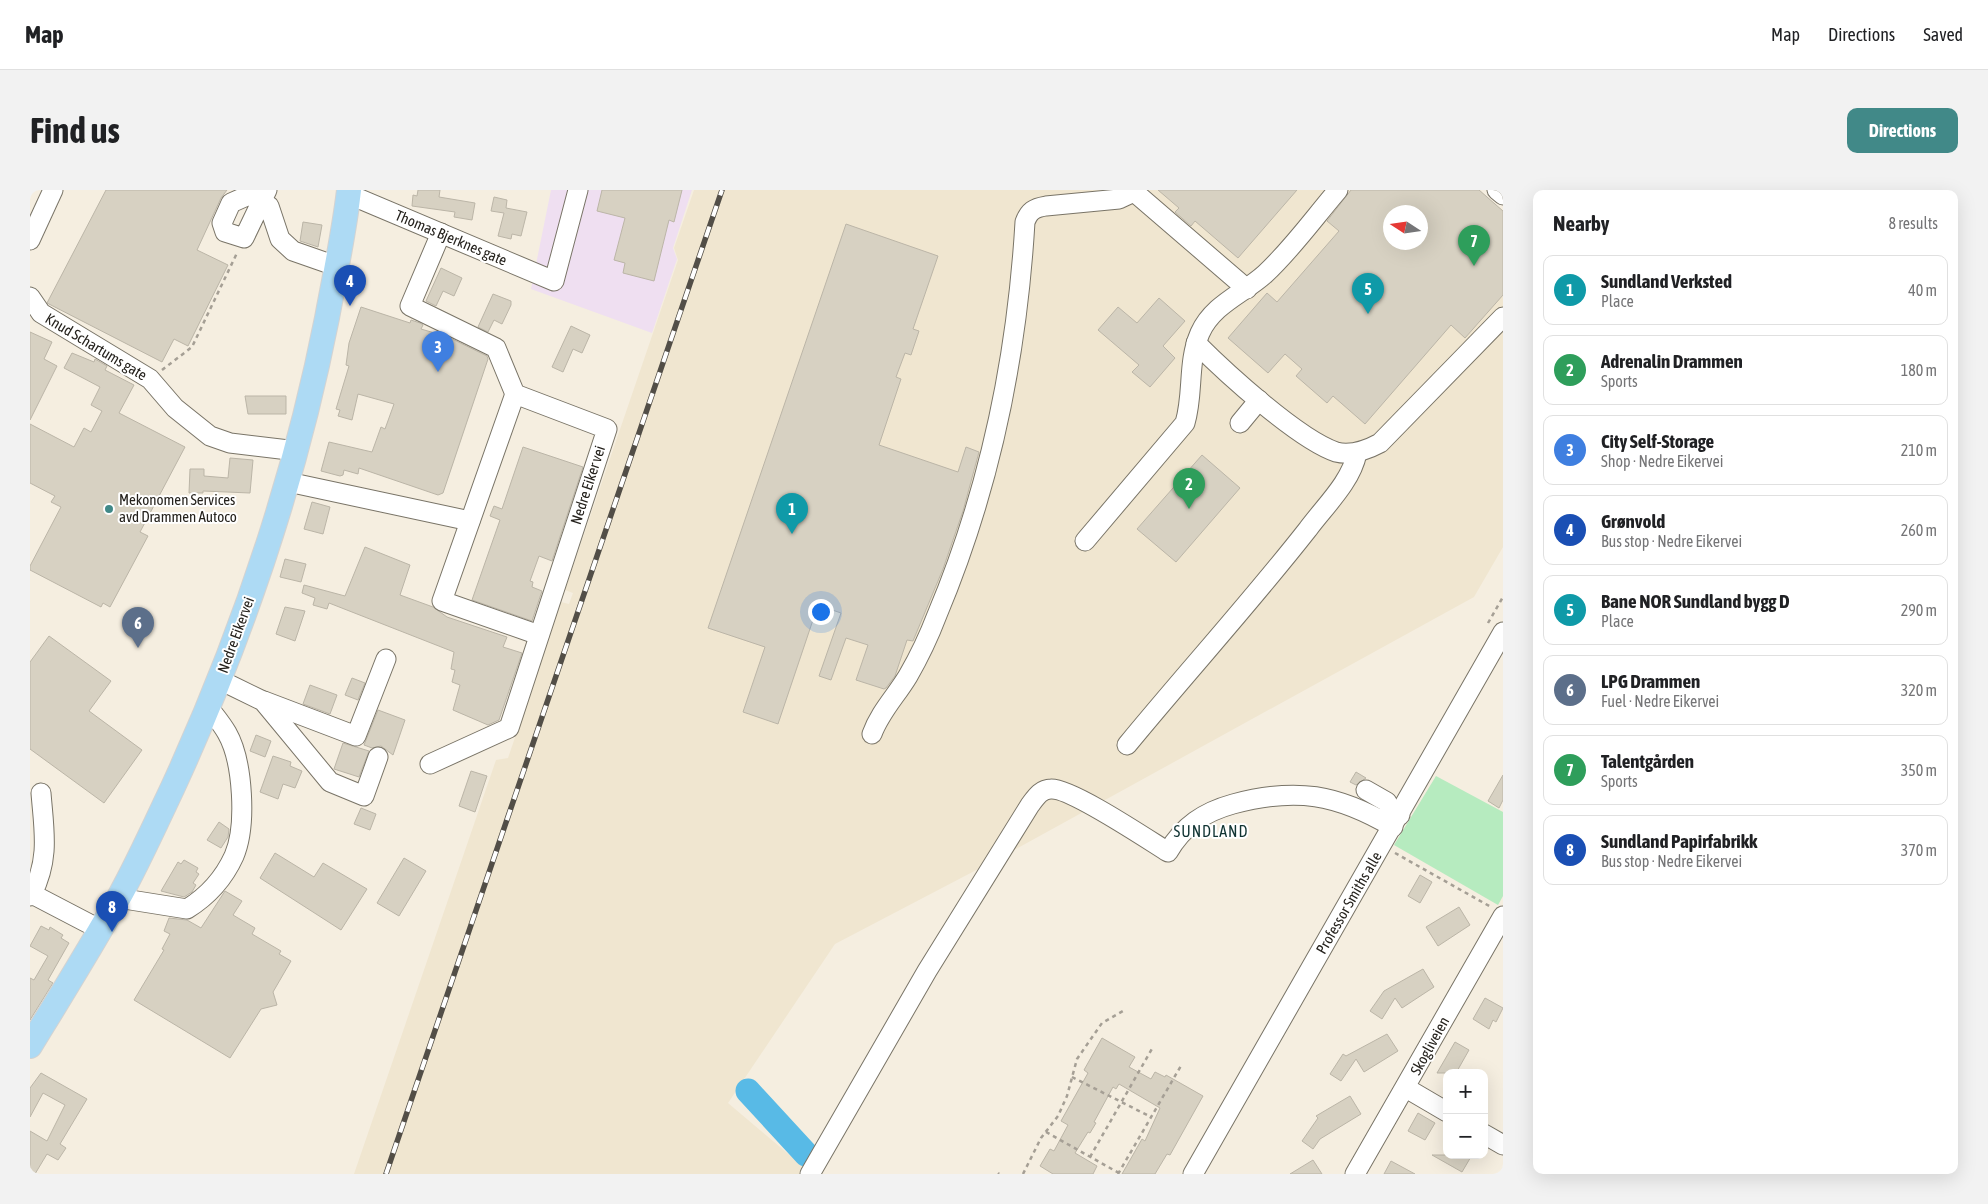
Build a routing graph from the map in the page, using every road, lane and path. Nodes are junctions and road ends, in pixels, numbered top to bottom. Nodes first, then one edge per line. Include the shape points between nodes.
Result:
1 (53, 190) edge
2 (578, 190) edge
3 (1338, 190) edge
4 (1497, 190) edge
5 (1133, 191) edge
6 (348, 192) edge
7 (264, 195) edge
8 (1503, 196) edge
9 (441, 233) junction
10 (244, 238) junction
11 (30, 240) edge
12 (336, 266) junction
13 (1247, 289) junction
14 (30, 297) edge
15 (1503, 317) edge
16 (1196, 344) junction
17 (150, 379) junction
18 (515, 394) junction
19 (1259, 400) junction
20 (1240, 423) dead end
21 (297, 451) junction
22 (1357, 453) junction
23 (288, 482) junction
24 (470, 521) junction
25 (1084, 541) dead end
26 (1503, 632) edge
27 (539, 635) junction
28 (386, 659) dead end
29 (220, 680) junction
30 (263, 701) junction
31 (209, 708) junction
32 (872, 734) dead end
33 (1127, 745) dead end
34 (378, 757) dead end
35 (430, 764) dead end
36 (1366, 790) dead end
37 (41, 793) dead end
38 (1397, 821) junction
39 (1382, 846) junction
40 (31, 895) edge
41 (118, 898) junction
42 (1499, 913) edge
43 (101, 930) junction
44 (1123, 1011) dead end
45 (30, 1046) edge
46 (1153, 1047) dead end
47 (1182, 1064) dead end
48 (1072, 1077) junction
49 (1406, 1088) junction
50 (1121, 1104) junction
51 (1443, 1110) edge
52 (1151, 1117) junction
53 (1046, 1132) junction
54 (1488, 1136) edge
55 (1503, 1145) edge
56 (1090, 1157) junction
57 (1119, 1173) edge
58 (810, 1174) edge
59 (1023, 1174) edge
60 (1193, 1174) edge
61 (1355, 1174) edge

1 - 11 street
2 - 9 street, Thomas Bjerknes gate via 554,281
3 - 13 street via 1280,258
4 - 8 street
5 - 13 street
5 - 32 street via 1119,199 1046,206 1028,213 1024,222 1016,330 998,429 983,485 937,616 907,677 882,712
6 - 9 street, Thomas Bjerknes gate
6 - 12 main road, Nedre Eikervei
7 - 10 street
7 - 10 street via 249,195 231,203 222,223 225,232
7 - 12 street via 280,239 293,250
9 - 18 street via 410,306 496,348
10 - 17 path via 192,347
12 - 21 main road, Nedre Eikervei
13 - 16 street via 1211,316
14 - 17 street, Knud Schartums gate via 41,313
15 - 22 street via 1380,443
16 - 19 street
16 - 25 street via 1185,423
17 - 21 street, Knud Schartums gate via 175,408 210,436 230,443
18 - 24 street
18 - 27 street, Nedre Eiker vei via 607,429
19 - 20 street
19 - 22 street via 1324,446 1338,452
21 - 23 main road, Nedre Eikervei
22 - 33 street via 1340,486 1274,573
23 - 24 street
23 - 29 main road, Nedre Eikervei
24 - 27 street via 442,601
26 - 38 street, Professor Smiths alle
27 - 35 street, Nedre Eiker vei via 509,728
28 - 30 street via 356,736
29 - 30 street
29 - 31 main road, Nedre Eikervei
30 - 34 street via 330,782 364,796
31 - 41 main road, Nedre Eikervei via 144,850
31 - 41 street via 227,732 240,774 242,810 235,854 222,878 202,900 187,909
36 - 38 street via 1387,802
37 - 40 street via 46,848 44,865
38 - 39 street, Professor Smiths alle
38 - 58 street via 1377,818 1339,802 1302,795 1269,795 1225,806 1194,820 1168,852 1074,795 1057,790 1042,791 1030,805 927,971
39 - 42 path
39 - 60 street, Professor Smiths alle
40 - 43 street
41 - 43 main road, Nedre Eikervei
42 - 49 street, Skogliveien
43 - 45 main road, Nedre Eikervei
44 - 48 path via 1102,1023 1077,1059
46 - 50 path
47 - 52 path
48 - 50 path
48 - 53 path via 1058,1116
49 - 51 street
49 - 61 street, Skogliveien
50 - 52 path
50 - 56 path
52 - 57 path
53 - 56 path
53 - 59 path
54 - 55 street
56 - 57 path

